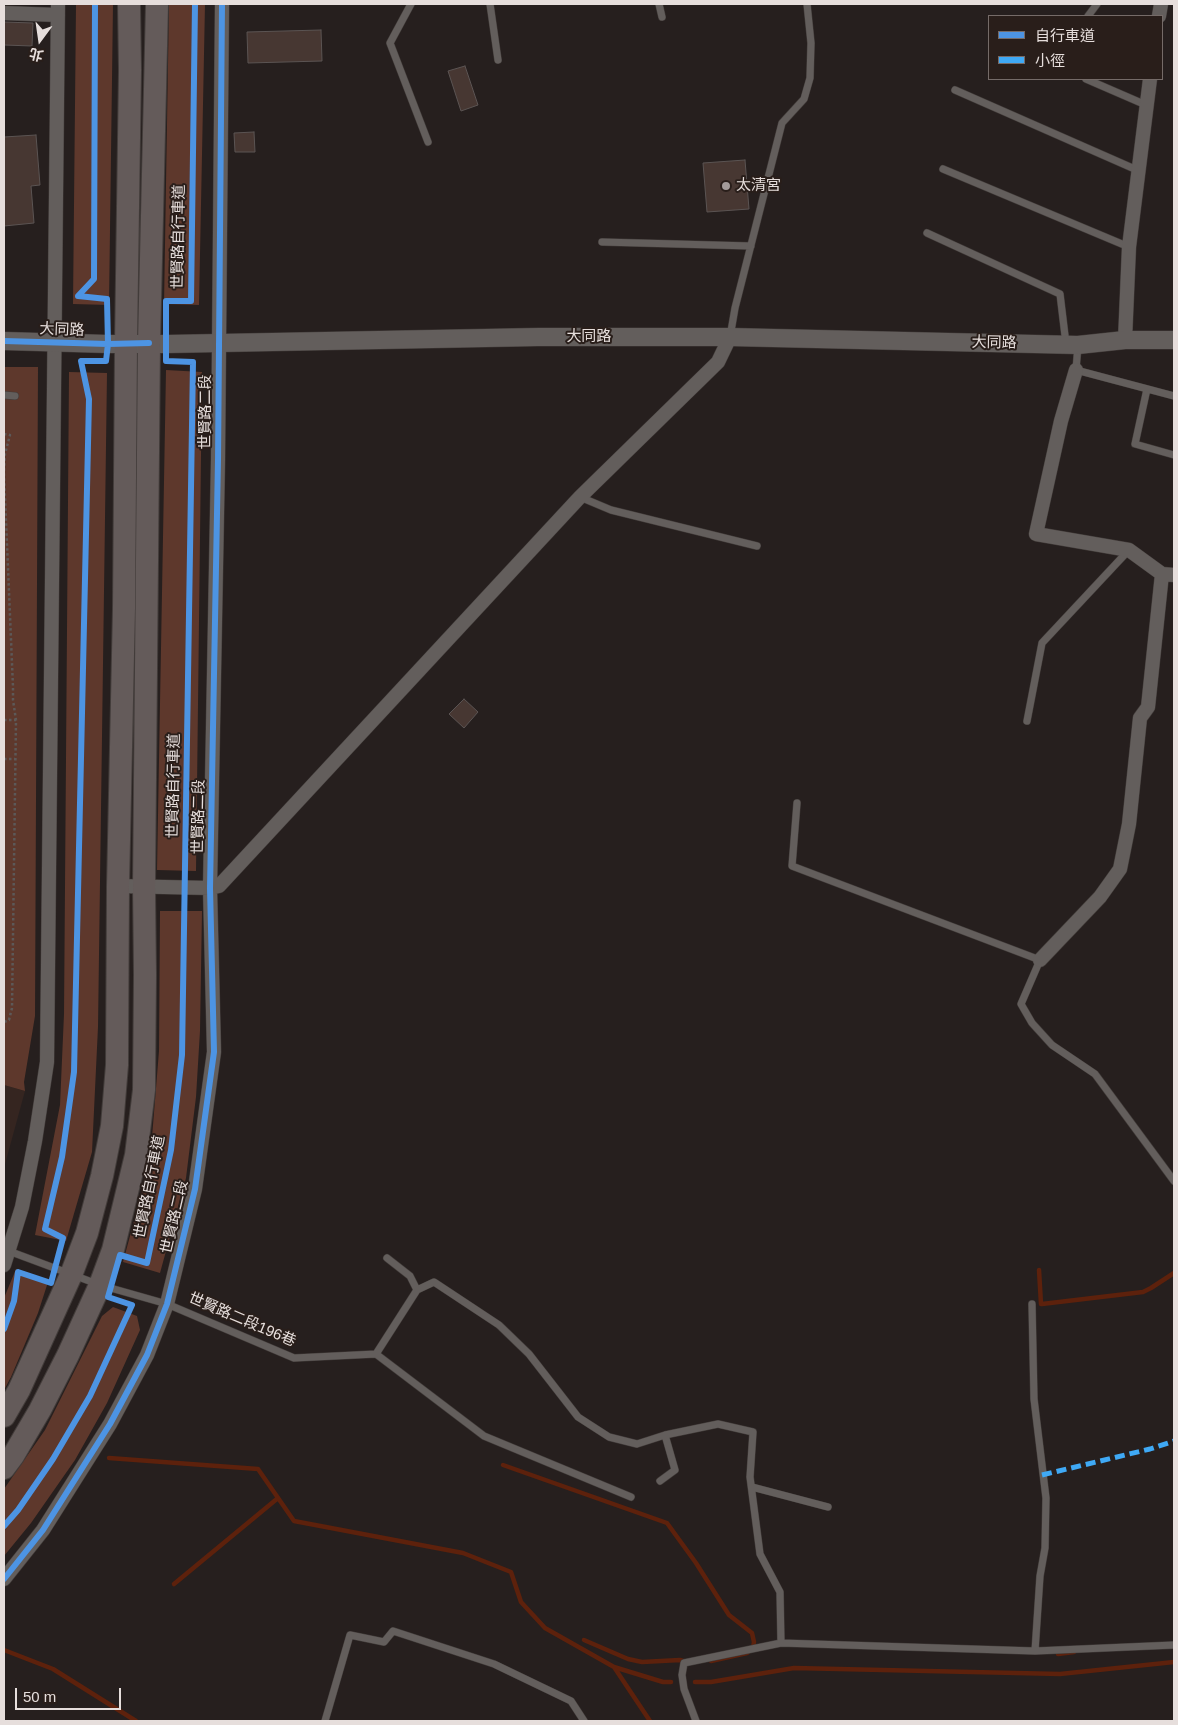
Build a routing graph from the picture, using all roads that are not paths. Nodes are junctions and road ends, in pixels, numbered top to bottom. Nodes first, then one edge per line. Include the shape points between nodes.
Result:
1 (129, 4) edge
2 (157, 4) edge
3 (222, 4) edge
4 (411, 4) edge
5 (490, 4) edge
6 (659, 4) edge
7 (808, 4) edge
8 (1097, 4) edge
9 (58, 9) edge
10 (4, 13) edge
11 (1089, 15) edge
12 (662, 17) dead end
13 (498, 60) dead end
14 (1088, 80) edge
15 (1150, 80) edge
16 (955, 90) dead end
17 (1146, 105) junction
18 (428, 142) dead end
19 (943, 169) dead end
20 (1138, 170) junction
21 (927, 233) dead end
22 (602, 242) dead end
23 (751, 246) junction
24 (1129, 247) junction
25 (730, 337) junction
26 (1125, 340) junction
27 (1174, 340) edge
28 (4, 341) edge
29 (55, 342) junction
30 (218, 342) junction
31 (149, 343) junction
32 (126, 344) junction
33 (1072, 345) junction
34 (1076, 370) junction
35 (1147, 389) junction
36 (4, 395) edge
37 (15, 396) dead end
38 (1174, 396) edge
39 (1174, 454) edge
40 (580, 497) junction
41 (757, 546) dead end
42 (1129, 550) junction
43 (1168, 575) edge
44 (1027, 721) dead end
45 (797, 803) dead end
46 (118, 886) junction
47 (144, 887) junction
48 (210, 888) junction
49 (1040, 960) junction
50 (1174, 1181) edge
51 (6, 1250) edge
52 (387, 1258) dead end
53 (4, 1265) edge
54 (71, 1275) junction
55 (100, 1285) junction
56 (417, 1290) junction
57 (167, 1304) junction
58 (1032, 1304) dead end
59 (376, 1354) junction
60 (4, 1416) edge
61 (665, 1436) junction
62 (4, 1468) edge
63 (660, 1481) dead end
64 (752, 1487) junction
65 (631, 1497) dead end
66 (828, 1507) dead end
67 (4, 1579) edge
68 (781, 1643) junction
69 (1174, 1645) edge
70 (1035, 1651) junction
71 (325, 1721) edge
72 (584, 1721) edge
73 (696, 1721) edge

1 - 32 main road
2 - 31 main road
3 - 30 street, 世賢路二段
4 - 18 lane via 390,43
5 - 13 lane
6 - 12 lane
7 - 23 lane via 810,78 804,99 782,123
8 - 11 lane
9 - 10 street
9 - 29 street
14 - 17 lane
15 - 17 street
16 - 20 lane
17 - 20 street
19 - 24 lane
20 - 24 street
21 - 33 lane via 1060,294
22 - 23 lane
23 - 25 lane
24 - 26 street
25 - 30 street, 大同路
25 - 33 street, 大同路
25 - 40 street via 718,362
26 - 27 street, 大同路
26 - 33 street, 大同路
28 - 29 street, 大同路
29 - 32 street, 大同路
29 - 51 street via 48,1062 22,1207
30 - 31 street, 大同路
30 - 48 street, 世賢路二段
31 - 32 street, 大同路
31 - 47 main road
32 - 46 main road
33 - 34 lane
34 - 35 lane
34 - 42 street via 1036,534
35 - 38 lane
35 - 39 lane via 1135,444
36 - 37 lane
40 - 41 lane via 610,510
40 - 48 street via 219,886
42 - 43 street
42 - 44 lane via 1042,643
43 - 49 street via 1148,707 1140,718 1129,824 1120,870 1100,897
45 - 49 lane via 792,866
46 - 47 street
46 - 54 main road via 117,1064 112,1126 87,1234
47 - 48 street
47 - 55 main road via 144,1090 136,1155 113,1250
48 - 57 street, 世賢路二段 via 214,1052 195,1189
49 - 50 lane via 1021,1004 1032,1023 1052,1045 1095,1074
51 - 53 street
51 - 54 lane, 世賢路二段196巷
52 - 56 lane via 410,1276
54 - 55 lane, 世賢路二段196巷
54 - 60 main road
55 - 57 lane, 世賢路二段196巷
55 - 62 main road via 40,1410
56 - 59 lane
56 - 61 lane via 434,1282 499,1325 529,1354 578,1417 609,1437 637,1444
57 - 59 lane, 世賢路二段196巷 via 294,1358
57 - 67 street, 世賢路二段 via 146,1355 110,1424 43,1530
58 - 70 lane via 1034,1399 1046,1498 1045,1548
59 - 65 lane via 484,1436
61 - 63 lane via 675,1470
61 - 64 lane via 718,1424 753,1432
64 - 66 lane
64 - 68 lane via 760,1554 780,1592
68 - 70 lane
68 - 73 lane via 684,1663 684,1689
69 - 70 lane
71 - 72 lane via 350,1635 384,1642 393,1631 494,1664 572,1701

